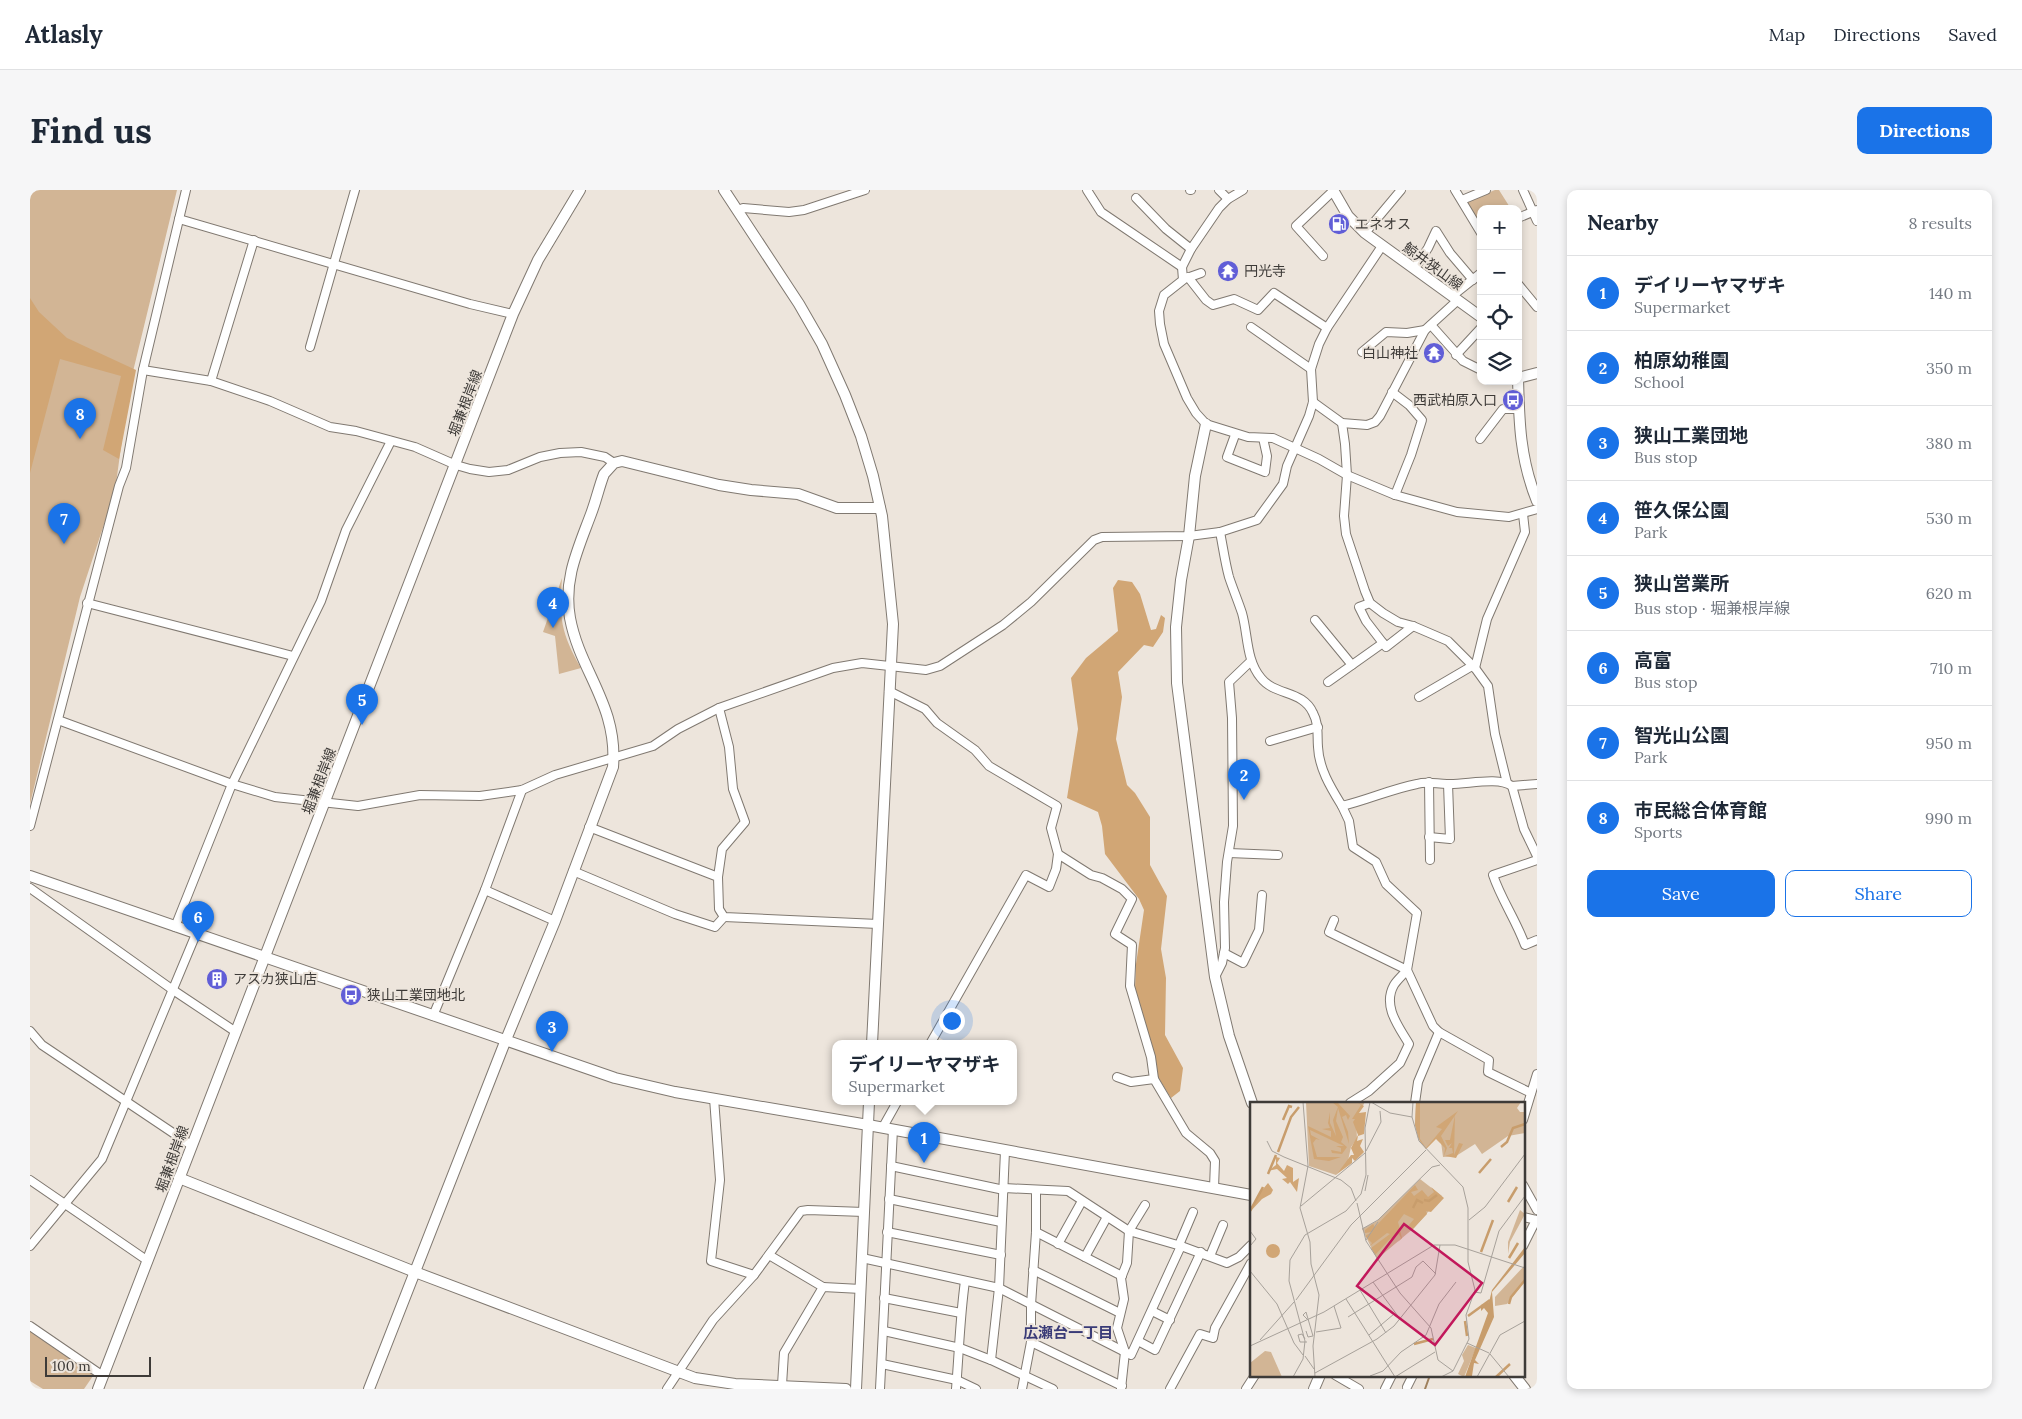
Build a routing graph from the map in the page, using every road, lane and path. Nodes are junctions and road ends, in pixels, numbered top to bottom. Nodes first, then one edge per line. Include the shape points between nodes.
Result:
1 (186, 190) edge
2 (355, 190) edge
3 (580, 190) edge
4 (724, 190) edge
5 (865, 190) edge
6 (1087, 190) edge
7 (1219, 190) edge
8 (1243, 190) edge
9 (1333, 190) edge
10 (1401, 190) edge
11 (1455, 190) edge
12 (1486, 190) edge
13 (1523, 190) edge
14 (1136, 198) dead end
15 (1228, 199) junction
16 (1462, 200) junction
17 (738, 211) junction
18 (1535, 211) edge
19 (1522, 216) edge
20 (178, 219) junction
21 (1537, 221) edge
22 (1477, 226) edge
23 (1365, 234) junction
24 (254, 240) junction
25 (1382, 246) junction
26 (1191, 249) junction
27 (1323, 256) dead end
28 (333, 263) junction
29 (1182, 267) junction
30 (1415, 268) junction
31 (1201, 273) dead end
32 (1477, 276) edge
33 (1185, 278) junction
34 (1473, 280) junction
35 (1522, 289) edge
36 (1455, 298) junction
37 (1537, 307) edge
38 (514, 314) junction
39 (1477, 314) edge
40 (1251, 327) dead end
41 (1327, 328) junction
42 (1428, 328) junction
43 (1477, 332) edge
44 (310, 348) dead end
45 (1362, 352) dead end
46 (1456, 355) junction
47 (1311, 369) junction
48 (1477, 369) edge
49 (143, 370) junction
50 (1537, 373) edge
51 (1522, 377) edge
52 (211, 381) junction
53 (1518, 385) edge
54 (1392, 392) junction
55 (1313, 402) junction
56 (1518, 409) junction
57 (1206, 424) junction
58 (1342, 424) junction
59 (1235, 434) junction
60 (1263, 438) junction
61 (1480, 439) dead end
62 (391, 441) junction
63 (1293, 448) junction
64 (614, 463) junction
65 (456, 465) junction
66 (1347, 475) junction
67 (1395, 495) junction
68 (1537, 501) edge
69 (880, 508) junction
70 (1537, 508) edge
71 (1523, 514) junction
72 (1220, 532) junction
73 (1189, 536) junction
74 (88, 603) junction
75 (1370, 603) junction
76 (1315, 620) dead end
77 (1413, 626) junction
78 (1383, 643) junction
79 (293, 656) junction
80 (1251, 661) junction
81 (1352, 665) junction
82 (891, 667) junction
83 (1473, 667) junction
84 (1328, 682) dead end
85 (890, 691) junction
86 (1419, 697) dead end
87 (719, 708) junction
88 (58, 720) junction
89 (1318, 727) junction
90 (1270, 741) dead end
91 (613, 757) junction
92 (1429, 782) junction
93 (232, 784) junction
94 (1448, 784) junction
95 (1537, 784) edge
96 (1509, 785) junction
97 (522, 790) junction
98 (326, 802) junction
99 (1342, 806) junction
100 (30, 826) edge
101 (589, 827) junction
102 (1429, 837) junction
103 (1229, 852) junction
104 (1058, 854) junction
105 (1278, 855) dead end
106 (1537, 855) edge
107 (1430, 860) dead end
108 (1537, 860) edge
109 (573, 871) junction
110 (30, 876) edge
111 (718, 877) junction
112 (30, 888) edge
113 (485, 890) junction
114 (1262, 895) dead end
115 (724, 917) junction
116 (1334, 920) dead end
117 (555, 921) junction
118 (878, 924) junction
119 (175, 927) junction
120 (196, 934) junction
121 (1537, 940) edge
122 (1224, 953) junction
123 (264, 958) junction
124 (1407, 970) junction
125 (1216, 976) junction
126 (173, 990) junction
127 (433, 1016) junction
128 (30, 1031) edge
129 (236, 1032) junction
130 (1439, 1032) junction
131 (872, 1040) edge
132 (932, 1040) edge
133 (505, 1042) junction
134 (1537, 1074) edge
135 (1117, 1077) dead end
136 (1154, 1079) junction
137 (1531, 1093) junction
138 (714, 1098) junction
139 (1252, 1102) edge
140 (1351, 1102) edge
141 (1415, 1102) edge
142 (127, 1103) junction
143 (869, 1105) edge
144 (896, 1105) edge
145 (1524, 1117) edge
146 (868, 1124) junction
147 (888, 1128) junction
148 (191, 1145) junction
149 (1005, 1151) junction
150 (891, 1166) junction
151 (179, 1178) junction
152 (30, 1180) edge
153 (1524, 1186) edge
154 (1214, 1188) junction
155 (1004, 1189) junction
156 (1036, 1190) junction
157 (1250, 1195) edge
158 (889, 1199) junction
159 (1082, 1201) junction
160 (66, 1204) junction
161 (1145, 1204) dead end
162 (1537, 1210) edge
163 (864, 1212) junction
164 (1194, 1212) dead end
165 (1107, 1217) junction
166 (1536, 1220) edge
167 (1001, 1222) junction
168 (1224, 1225) dead end
169 (1129, 1231) junction
170 (887, 1232) junction
171 (1036, 1232) junction
172 (1058, 1244) junction
173 (1524, 1244) edge
174 (30, 1246) edge
175 (1180, 1246) junction
176 (1250, 1246) edge
177 (1200, 1252) junction
178 (769, 1255) junction
179 (1000, 1255) junction
180 (1210, 1256) junction
181 (1085, 1257) junction
182 (862, 1258) junction
183 (148, 1261) junction
184 (886, 1263) junction
185 (1250, 1265) edge
186 (1033, 1270) junction
187 (414, 1272) junction
188 (754, 1275) junction
189 (1122, 1276) junction
190 (965, 1281) junction
191 (824, 1287) junction
192 (999, 1288) junction
193 (861, 1289) junction
194 (884, 1298) junction
195 (1031, 1305) junction
196 (1152, 1311) junction
197 (961, 1313) junction
198 (1120, 1313) junction
199 (1170, 1320) junction
200 (30, 1326) edge
201 (884, 1331) junction
202 (1138, 1341) junction
203 (1031, 1342) junction
204 (960, 1348) junction
205 (1125, 1352) junction
206 (991, 1360) junction
207 (882, 1364) junction
208 (678, 1372) junction
209 (103, 1376) junction
210 (1025, 1376) junction
211 (1254, 1376) edge
212 (1337, 1376) edge
213 (1412, 1376) edge
214 (1515, 1376) edge
215 (1391, 1378) edge
216 (957, 1380) junction
217 (782, 1385) junction
218 (735, 1386) edge
219 (1121, 1387) edge
220 (1407, 1387) dead end
221 (98, 1389) edge
222 (369, 1389) edge
223 (667, 1389) edge
224 (846, 1389) edge
225 (856, 1389) edge
226 (880, 1389) edge
227 (956, 1389) edge
228 (976, 1389) edge
229 (1022, 1389) edge
230 (1053, 1389) edge
231 (1170, 1389) edge
232 (1246, 1389) edge
233 (1359, 1389) edge
234 (1384, 1389) edge
235 (1525, 1389) edge

1 - 20 street
2 - 28 street
3 - 38 street, 堀兼根岸線 via 538,260
4 - 17 street
5 - 17 street via 804,210 743,208
6 - 29 street via 1101,212
7 - 15 street
8 - 15 street
9 - 23 street, 鯨井狭山線 via 1348,216
9 - 27 street via 1296,226
10 - 23 street
11 - 16 street
12 - 16 street
13 - 18 street
14 - 26 street
15 - 26 street
16 - 22 street
17 - 69 street via 822,344 861,436
18 - 19 street
18 - 21 street
20 - 24 street
20 - 49 street
23 - 25 street, 鯨井狭山線
24 - 28 street
24 - 52 street
25 - 30 street, 鯨井狭山線
25 - 41 street
26 - 29 street
28 - 38 street
28 - 44 street
29 - 33 street
30 - 34 street via 1436,231
30 - 36 street, 鯨井狭山線
31 - 33 street
32 - 34 street
33 - 41 street via 1213,305 1234,299 1258,310 1274,292
33 - 57 street via 1164,295 1159,311 1160,324 1164,344 1187,398
34 - 36 street
35 - 37 street
36 - 39 street, 鯨井狭山線
36 - 42 street
38 - 65 street, 堀兼根岸線
40 - 47 street
41 - 47 street
42 - 45 street via 1407,333 1386,332
42 - 46 street
42 - 54 street
43 - 46 street
46 - 48 street
47 - 55 street
49 - 52 street
49 - 74 street via 126,468
50 - 51 street
52 - 62 street via 270,401 330,427
53 - 56 street
54 - 58 street via 1375,422 1368,425
54 - 67 street via 1422,420
55 - 58 street
55 - 63 street
56 - 61 street via 1503,409
56 - 68 street via 1525,469
57 - 59 street
57 - 73 street via 1195,476
58 - 66 street
59 - 60 street
59 - 60 street via 1227,457 1265,472
60 - 63 street via 1273,438
62 - 65 street via 415,447
62 - 79 street via 350,522 321,601
63 - 66 street
63 - 72 street via 1283,484 1257,520
64 - 65 street via 605,457 581,452 540,457 508,470 489,472
64 - 69 street via 631,462 727,487 798,494 837,508
64 - 91 street via 604,474 568,585 574,636 604,703
65 - 98 street, 堀兼根岸線
66 - 67 street
66 - 75 street via 1346,534
67 - 71 street via 1457,512 1509,517
69 - 82 street via 893,624
70 - 71 street
71 - 83 street via 1525,532 1487,619
72 - 73 street
72 - 80 street
73 - 82 street via 1102,537 1094,540 1003,625 940,666 926,670
73 - 125 street via 1176,623 1177,683
74 - 79 street
74 - 88 street
75 - 77 street via 1398,622
75 - 78 street via 1359,607
76 - 81 street
77 - 78 street via 1386,647
77 - 83 street via 1448,642
78 - 81 street
79 - 93 street
80 - 89 street via 1265,684 1307,702
80 - 103 street via 1229,682 1234,826
81 - 84 street
82 - 85 street
82 - 87 street via 862,663 833,668
83 - 86 street
83 - 96 street via 1488,686 1495,734
85 - 104 street via 925,709 937,723 975,750 989,766 1057,806 1051,828
85 - 118 street
87 - 91 street via 653,746
87 - 111 street via 729,747 733,789 745,822 722,849
88 - 93 street
88 - 100 street
89 - 90 street
89 - 99 street via 1321,764
91 - 97 street via 555,775
91 - 101 street
92 - 94 street
92 - 99 street
92 - 102 street
93 - 98 street via 276,797
93 - 119 street
94 - 96 street via 1481,782
94 - 102 street via 1450,839
95 - 96 street
96 - 106 street
97 - 98 street via 480,796 420,795 358,806
97 - 113 street
98 - 123 street, 堀兼根岸線
99 - 124 street via 1349,821 1353,847 1376,862 1386,884 1417,913
101 - 109 street
101 - 111 street
102 - 107 street
103 - 105 street
103 - 122 street via 1224,902
104 - 132 street via 1049,887 1026,875
104 - 136 street via 1091,875 1122,889 1132,899 1116,934 1132,946 1130,986 1151,1057
108 - 121 street via 1493,875 1500,895 1517,923 1524,945
109 - 115 street via 675,914 715,927
109 - 117 street
110 - 119 street
111 - 115 street via 719,909
112 - 126 street
113 - 117 street
113 - 127 street
114 - 122 street via 1259,930 1243,963
115 - 118 street
116 - 124 street via 1329,932
117 - 133 street
118 - 131 street
119 - 120 street
120 - 123 street
120 - 126 street
122 - 125 street
123 - 127 street
123 - 129 street, 堀兼根岸線
124 - 130 street via 1433,1026
124 - 140 street via 1390,996 1391,1014 1409,1044 1403,1059
125 - 139 street via 1229,1036
126 - 129 street
126 - 142 street
127 - 133 street
128 - 142 street via 42,1045
129 - 148 street, 堀兼根岸線
130 - 137 street via 1489,1060 1488,1072
130 - 141 street via 1418,1082
133 - 138 street via 615,1078
133 - 187 street
134 - 137 street
135 - 136 street via 1131,1082
136 - 154 street via 1186,1133 1215,1161
137 - 145 street
138 - 146 street
138 - 188 street via 720,1180 712,1261
142 - 148 street
142 - 160 street via 102,1160
143 - 146 street
144 - 147 street
146 - 147 street
146 - 163 street
147 - 149 street
147 - 150 street
148 - 151 street, 堀兼根岸線
149 - 154 street
149 - 155 street
150 - 155 street
150 - 158 street
151 - 183 street, 堀兼根岸線
151 - 187 street
152 - 160 street
153 - 162 street
154 - 157 street
155 - 156 street
155 - 167 street
156 - 159 street via 1068,1191
156 - 171 street
158 - 167 street
158 - 170 street
159 - 165 street
159 - 172 street
160 - 174 street
160 - 183 street
161 - 169 street
163 - 178 street via 801,1211
163 - 182 street
164 - 175 street
165 - 169 street
165 - 181 street
166 - 173 street
167 - 179 street
168 - 180 street
169 - 175 street
169 - 189 street via 1127,1263
170 - 179 street
170 - 184 street
171 - 172 street
171 - 186 street
172 - 181 street
175 - 177 street
175 - 196 street
176 - 180 street via 1227,1263
177 - 180 street
177 - 199 street
178 - 188 street
178 - 191 street
179 - 192 street
181 - 189 street
182 - 184 street
182 - 193 street
183 - 209 street, 堀兼根岸線
184 - 190 street
184 - 194 street
185 - 231 street via 1215,1328 1213,1338 1200,1334
186 - 195 street
186 - 198 street
187 - 208 street
187 - 222 street
188 - 208 street via 713,1320
189 - 198 street via 1124,1299
190 - 192 street
190 - 197 street
191 - 193 street
191 - 217 street via 784,1353
192 - 195 street
192 - 206 street
193 - 225 street
194 - 197 street
194 - 201 street
195 - 203 street
195 - 205 street
196 - 199 street
196 - 202 street
197 - 204 street
198 - 205 street via 1117,1328
199 - 202 street via 1155,1350
200 - 209 street
201 - 204 street
201 - 207 street
202 - 205 street via 1131,1355
203 - 210 street
203 - 219 street
204 - 206 street
204 - 216 street
205 - 219 street
206 - 210 street
207 - 216 street
207 - 226 street
208 - 218 street
208 - 223 street
209 - 221 street, 堀兼根岸線
210 - 229 street
210 - 230 street
211 - 232 street
212 - 233 street
213 - 220 street
214 - 235 street
215 - 234 street
216 - 227 street
216 - 228 street
217 - 218 street
217 - 224 street

